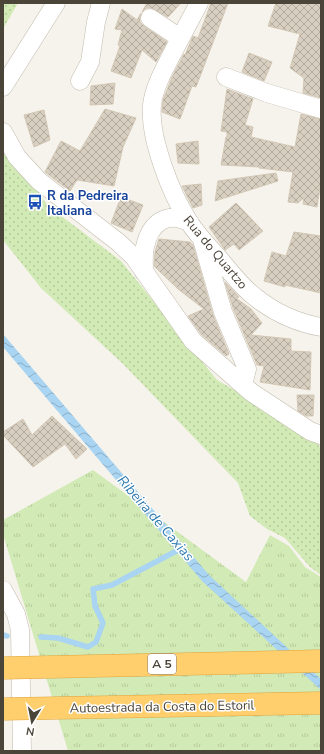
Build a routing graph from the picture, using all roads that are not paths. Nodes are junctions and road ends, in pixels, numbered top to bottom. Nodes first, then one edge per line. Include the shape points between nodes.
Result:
1 (56, 3) edge
2 (101, 3) edge
3 (199, 3) edge
4 (150, 18) dead end
5 (180, 38) junction
6 (226, 77) dead end
7 (80, 81) dead end
8 (3, 87) edge
9 (321, 109) edge
10 (3, 132) edge
11 (195, 230) junction
12 (144, 272) junction
13 (321, 327) edge
14 (243, 385) junction
15 (321, 435) edge
16 (3, 590) edge
17 (321, 660) edge
18 (3, 668) edge
19 (321, 703) edge
20 (3, 709) edge
21 (22, 748) edge

1 - 8 street
2 - 7 street via 90,62
3 - 5 street, Rua do Quartzo
4 - 5 street
5 - 11 street, Rua do Quartzo via 155,90 152,118 166,174 176,198
6 - 9 street via 267,93
10 - 12 street via 17,156 39,180 118,242 134,257
11 - 12 street via 181,218 160,221 153,229 145,247
11 - 13 street, Rua do Quartzo via 254,297 276,311
11 - 14 street via 247,369
12 - 14 street via 193,341
14 - 15 street via 281,413
16 - 21 street via 16,614 20,630
17 - 18 highway, A 5, bridge
19 - 20 highway, Autoestrada da Costa do Estoril, bridge

